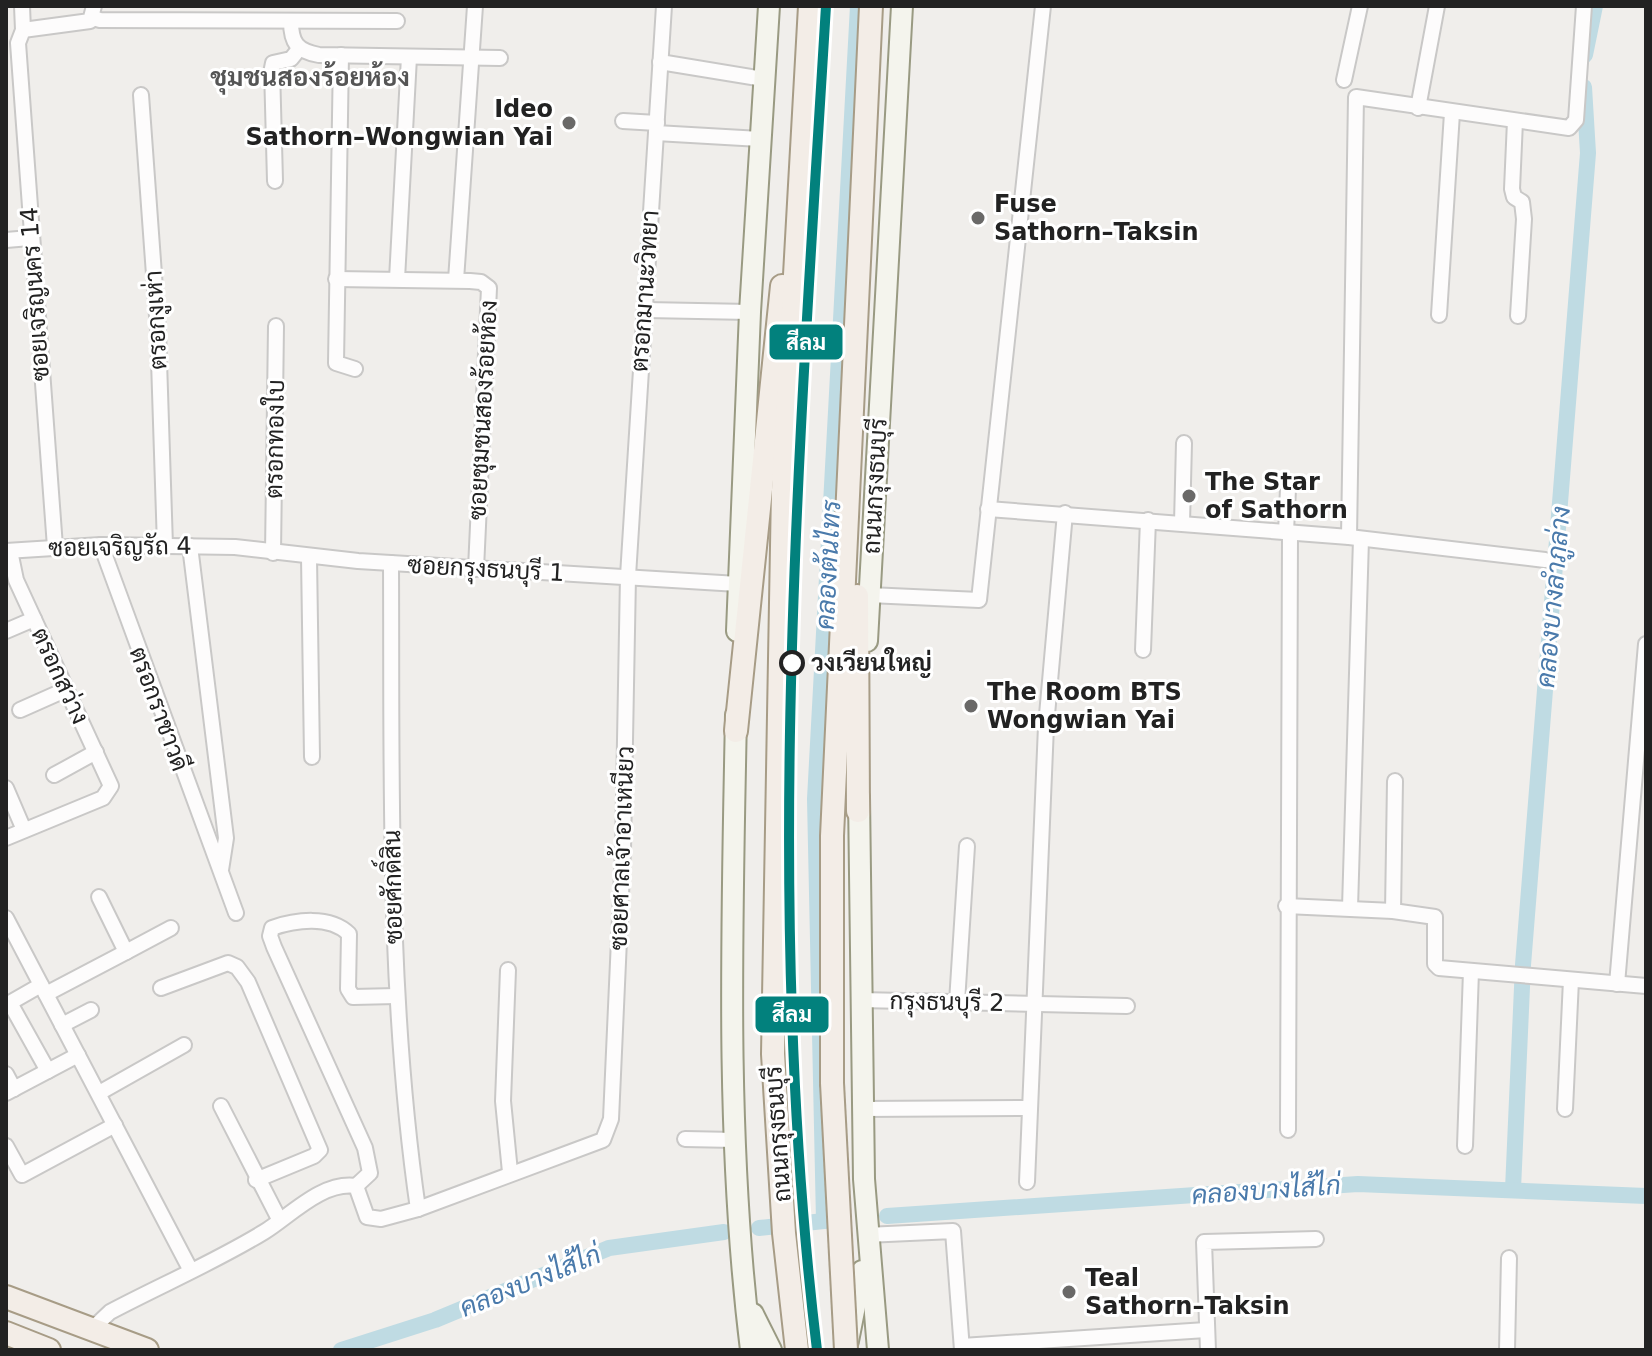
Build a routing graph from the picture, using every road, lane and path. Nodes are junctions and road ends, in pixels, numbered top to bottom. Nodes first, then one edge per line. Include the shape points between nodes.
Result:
1 (22, 6) edge
2 (475, 6) edge
3 (664, 6) edge
4 (769, 6) edge
5 (810, 6) edge
6 (871, 6) edge
7 (877, 6) edge
8 (902, 6) edge
9 (1043, 6) edge
10 (1360, 6) edge
11 (1437, 6) edge
12 (1584, 6) edge
13 (94, 12) edge
14 (163, 13) edge
15 (242, 13) edge
16 (329, 13) edge
17 (380, 13) edge
18 (291, 21) junction
19 (397, 21) dead end
20 (16, 35) edge
21 (299, 49) junction
22 (868, 54) junction
23 (341, 55) junction
24 (409, 57) junction
25 (471, 58) junction
26 (500, 58) dead end
27 (660, 62) junction
28 (764, 79) junction
29 (1344, 80) dead end
30 (141, 95) dead end
31 (1418, 108) junction
32 (1452, 113) junction
33 (1515, 121) junction
34 (629, 127) dead end
35 (656, 128) junction
36 (760, 139) junction
37 (275, 181) dead end
38 (800, 191) junction
39 (30, 238) junction
40 (6, 240) edge
41 (336, 279) junction
42 (397, 279) junction
43 (456, 280) junction
44 (646, 310) junction
45 (750, 312) junction
46 (1439, 315) dead end
47 (1518, 316) dead end
48 (276, 326) dead end
49 (355, 369) dead end
50 (852, 399) junction
51 (1184, 443) dead end
52 (1288, 489) dead end
53 (988, 509) junction
54 (1065, 513) junction
55 (1148, 520) junction
56 (1182, 523) junction
57 (1288, 532) junction
58 (1355, 538) junction
59 (101, 545) junction
60 (165, 546) junction
61 (190, 546) junction
62 (55, 547) junction
63 (235, 547) joint
64 (8, 551) edge
65 (273, 553) junction
66 (309, 557) junction
67 (1545, 560) dead end
68 (391, 563) junction
69 (476, 569) junction
70 (628, 576) junction
71 (738, 584) junction
72 (869, 595) junction
73 (34, 619) junction
74 (6, 631) edge
75 (1646, 644) edge
76 (1143, 650) dead end
77 (65, 690) junction
78 (20, 710) dead end
79 (736, 731) junction
80 (96, 752) junction
81 (312, 757) dead end
82 (54, 775) dead end
83 (1395, 781) dead end
84 (6, 788) edge
85 (858, 811) junction
86 (24, 830) junction
87 (6, 838) edge
88 (967, 846) dead end
89 (221, 870) junction
90 (99, 897) dead end
91 (1286, 906) junction
92 (1350, 908) junction
93 (1393, 911) junction
94 (236, 913) dead end
95 (6, 918) edge
96 (171, 928) dead end
97 (126, 952) junction
98 (508, 970) dead end
99 (1471, 971) junction
100 (1571, 980) junction
101 (1617, 984) junction
102 (1646, 986) edge
103 (161, 988) dead end
104 (44, 989) junction
105 (396, 996) junction
106 (860, 1000) junction
107 (957, 1002) junction
108 (1033, 1003) junction
109 (8, 1004) edge
110 (1127, 1006) dead end
111 (91, 1010) dead end
112 (62, 1025) junction
113 (184, 1045) dead end
114 (78, 1055) junction
115 (48, 1071) junction
116 (6, 1074) edge
117 (10, 1091) edge
118 (99, 1093) junction
119 (221, 1106) dead end
120 (1029, 1108) junction
121 (862, 1109) junction
122 (1565, 1109) dead end
123 (115, 1125) junction
124 (1288, 1130) dead end
125 (685, 1139) dead end
126 (735, 1140) junction
127 (6, 1146) edge
128 (1465, 1146) dead end
129 (510, 1172) junction
130 (256, 1180) junction
131 (1027, 1182) dead end
132 (356, 1186) junction
133 (418, 1209) junction
134 (279, 1219) junction
135 (866, 1235) junction
136 (1316, 1239) dead end
137 (1509, 1258) dead end
138 (190, 1269) junction
139 (741, 1275) junction
140 (6, 1297) edge
141 (92, 1329) junction
142 (1206, 1330) junction
143 (8, 1338) edge
144 (962, 1348) edge
145 (49, 1350) edge
146 (147, 1350) edge
147 (751, 1350) edge
148 (771, 1350) edge
149 (797, 1350) edge
150 (844, 1350) edge
151 (878, 1350) edge
152 (1208, 1350) edge
153 (1507, 1350) edge

1 - 20 street, ซอยเจริญนคร 14
2 - 25 street, ซอยชุมชนสองร้อยห้อง
3 - 27 street, ตรอกมานะวิทยา
4 - 28 main road, ถนนกรุงธนบุรี
5 - 38 main road, ถนนกรุงธนบุรี
6 - 22 main road, ถนนกรุงธนบุรี
7 - 22 main road
8 - 72 main road, ถนนกรุงธนบุรี
9 - 53 street
10 - 29 street
11 - 31 street
12 - 33 street via 1576,120 1569,128
13 - 14 street
13 - 20 street via 81,23
14 - 15 street
15 - 18 street
16 - 17 street
16 - 18 street
17 - 19 street
18 - 21 street
20 - 39 street, ซอยเจริญนคร 14
21 - 23 street
21 - 37 street via 272,68
22 - 50 main road, ถนนกรุงธนบุรี
23 - 24 street
23 - 41 street
24 - 25 street
24 - 42 street
25 - 26 street
25 - 43 street, ซอยชุมชนสองร้อยห้อง
27 - 28 street
27 - 35 street, ตรอกมานะวิทยา
28 - 36 main road, ถนนกรุงธนบุรี
30 - 60 street, ตรอกงูเห่า via 158,330
31 - 32 street
31 - 58 street via 1356,97
32 - 33 street
32 - 46 street
33 - 47 street via 1512,189 1522,202 1524,219
34 - 35 street
35 - 36 street
35 - 44 street, ตรอกมานะวิทยา
36 - 45 main road, ถนนกรุงธนบุรี
38 - 79 main road via 774,338
38 - 149 main road, ถนนกรุงธนบุรี via 783,490 773,1054
39 - 40 street
39 - 62 street, ซอยเจริญนคร 14
41 - 42 street, ซอยชุมชนสองร้อยห้อง
41 - 49 street via 336,363
42 - 43 street, ซอยชุมชนสองร้อยห้อง
43 - 69 street, ซอยชุมชนสองร้อยห้อง via 489,288
44 - 45 street
44 - 70 street, ตรอกมานะวิทยา
45 - 71 main road, ถนนกรุงธนบุรี
48 - 65 street, ตรอกทองใบ
50 - 85 main road
50 - 150 main road, ถนนกรุงธนบุรี, bridge via 832,836 832,1083
51 - 56 street
52 - 57 street
53 - 54 street
53 - 72 street via 978,602
54 - 55 street
54 - 108 street via 1046,726
55 - 56 street
55 - 76 street
56 - 57 street
57 - 58 street
57 - 91 street
58 - 67 street
58 - 92 street
59 - 60 street, ซอยเจริญรัถ 4
59 - 62 street, ซอยเจริญรัถ 4
59 - 89 street, ตรอกราชาวดี
60 - 61 street, ซอยเจริญรัถ 4
61 - 63 street, ซอยเจริญรัถ 4
61 - 89 street, ตรอกราชาวดี via 226,838
62 - 64 street, ซอยเจริญรัถ 4
63 - 65 street, ซอยกรุงธนบุรี 1
64 - 73 street, ตรอกสว่าง
65 - 66 street, ซอยกรุงธนบุรี 1
66 - 68 street, ซอยกรุงธนบุรี 1
66 - 81 street
68 - 69 street, ซอยกรุงธนบุรี 1
68 - 105 street, ซอยศักดิ์สิน
69 - 70 street, ซอยกรุงธนบุรี 1
70 - 71 street, ซอยกรุงธนบุรี 1
70 - 129 street, ซอยศาลเจ้าอาเหนียว via 611,1119 598,1144
71 - 79 main road, ถนนกรุงธนบุรี
72 - 85 main road, ถนนกรุงธนบุรี
73 - 74 street
73 - 77 street, ตรอกสว่าง
75 - 101 street
77 - 78 street
77 - 80 street, ตรอกสว่าง
79 - 126 main road, ถนนกรุงธนบุรี via 731,921
80 - 82 street
80 - 86 street, ตรอกสว่าง via 110,778 103,798
83 - 93 street
84 - 86 street
85 - 106 main road, ถนนกรุงธนบุรี
86 - 87 street
88 - 107 street
89 - 94 street, ตรอกราชาวดี
90 - 97 street
91 - 92 street
91 - 124 street
92 - 93 street
93 - 99 street via 1435,917 1436,967
95 - 104 street
96 - 97 street
97 - 104 street
98 - 129 street via 503,1101
99 - 100 street
99 - 128 street
100 - 101 street
100 - 122 street
101 - 102 street
103 - 130 street via 228,963 248,982 320,1150
104 - 109 street
104 - 112 street
105 - 132 street via 353,997 348,989 349,934 342,926 312,921 272,928 274,947 365,1148 370,1173
105 - 133 street, ซอยศักดิ์สิน
106 - 107 street, กรุงธนบุรี 2
106 - 121 main road, ถนนกรุงธนบุรี
107 - 108 street, กรุงธนบุรี 2
108 - 110 street, กรุงธนบุรี 2
108 - 120 street
109 - 115 street
111 - 112 street
112 - 114 street
113 - 118 street
114 - 115 street
114 - 118 street
115 - 117 street
116 - 117 street
118 - 123 street
119 - 130 street
120 - 121 street
120 - 131 street
121 - 135 main road, ถนนกรุงธนบุรี
123 - 127 street via 22,1175
123 - 138 street
125 - 126 street
126 - 139 main road, ถนนกรุงธนบุรี
129 - 133 street
130 - 134 street
132 - 133 street via 367,1217 381,1219
132 - 134 street via 343,1185
134 - 138 street via 267,1231
135 - 144 street via 953,1231
135 - 150 main road via 856,1313
135 - 151 main road, ถนนกรุงธนบุรี
136 - 142 street via 1204,1242
137 - 153 street
138 - 141 street via 110,1312
139 - 147 main road, ถนนกรุงธนบุรี
139 - 148 main road
140 - 141 main road
141 - 146 main road
142 - 144 street
142 - 152 street
143 - 145 main road

